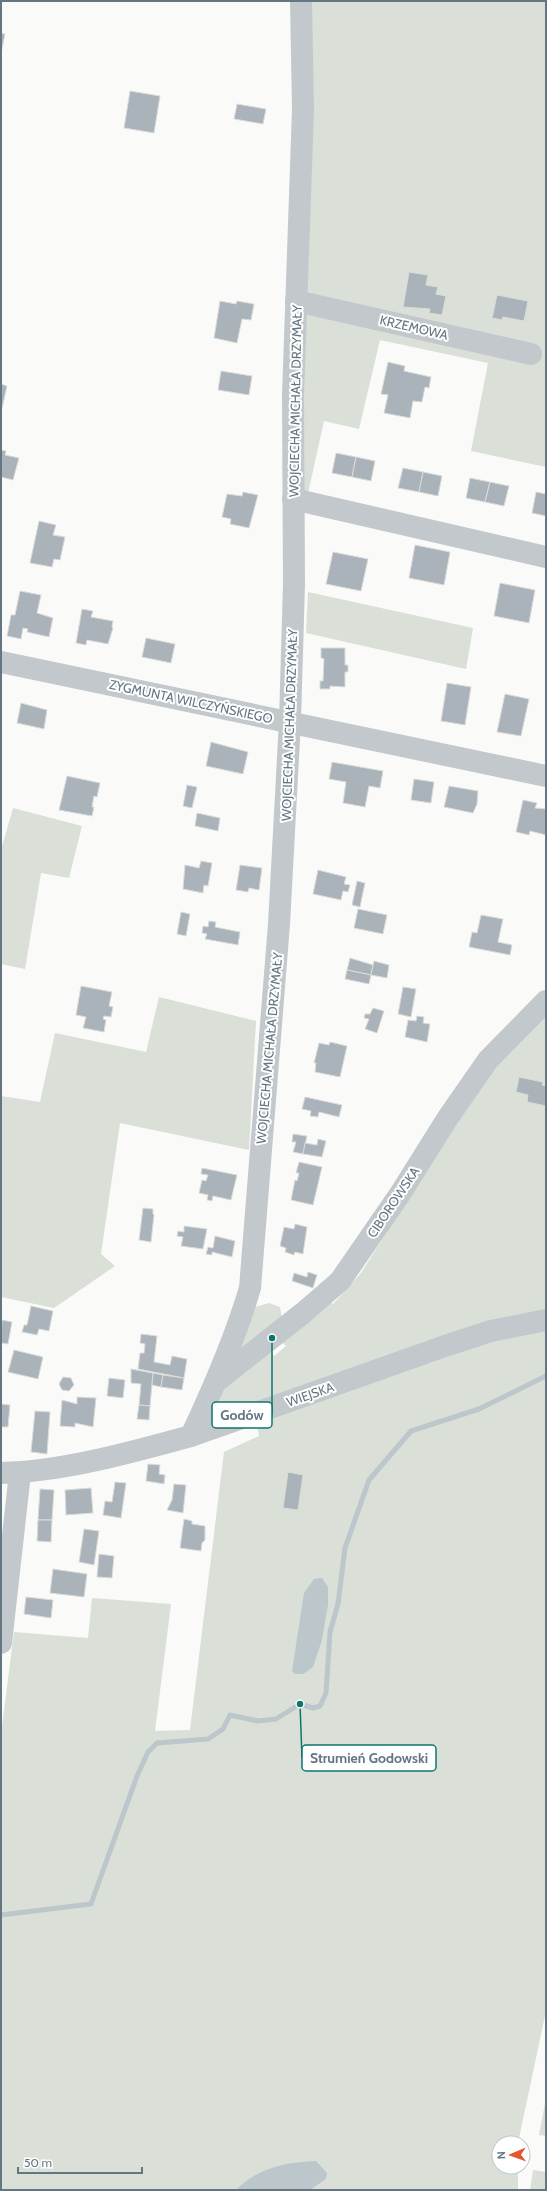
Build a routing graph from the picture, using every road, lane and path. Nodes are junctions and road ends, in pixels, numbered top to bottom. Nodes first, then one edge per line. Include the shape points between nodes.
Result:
1 (301, 1) edge
2 (296, 301) junction
3 (531, 354) dead end
4 (293, 499) junction
5 (546, 557) edge
6 (1, 662) edge
7 (290, 721) junction
8 (546, 776) edge
9 (546, 1001) edge
10 (546, 1320) edge
11 (217, 1381) junction
12 (191, 1436) junction
13 (10, 1473) edge
14 (1, 1643) edge

1 - 2 street, WOJCIECHA MICHAŁA DRZYMAŁY via 303,110
2 - 3 street, KRZEMOWA
2 - 4 street, WOJCIECHA MICHAŁA DRZYMAŁY
4 - 5 street
4 - 7 street, WOJCIECHA MICHAŁA DRZYMAŁY via 294,584
6 - 7 street, ZYGMUNTA WILCZYŃSKIEGO
7 - 8 street, ZYGMUNTA WILCZYŃSKIEGO
7 - 11 street, WOJCIECHA MICHAŁA DRZYMAŁY via 279,924 250,1288 241,1320
9 - 11 street, CIBOROWSKA via 488,1060 340,1281
10 - 12 street, WIEJSKA via 491,1331
11 - 12 street, WOJCIECHA MICHAŁA DRZYMAŁY
12 - 13 street, WIEJSKA via 46,1469
13 - 14 street

